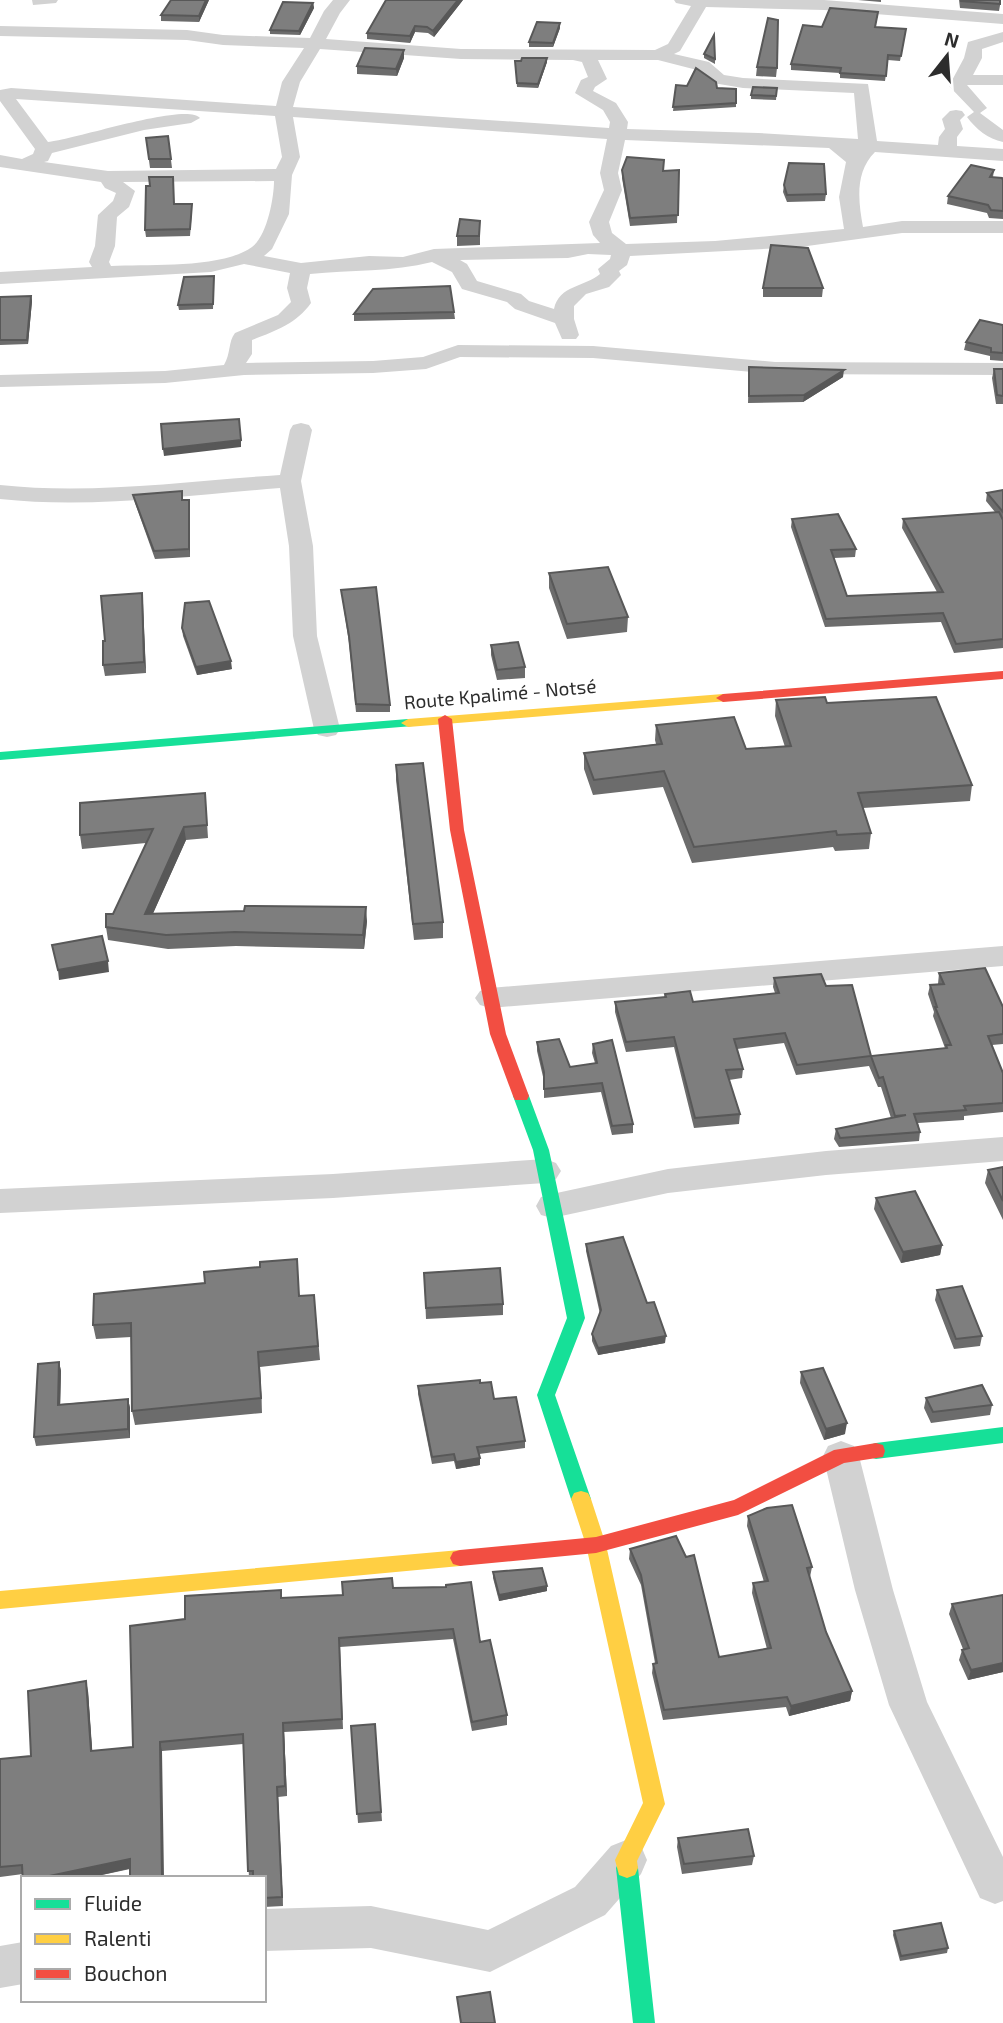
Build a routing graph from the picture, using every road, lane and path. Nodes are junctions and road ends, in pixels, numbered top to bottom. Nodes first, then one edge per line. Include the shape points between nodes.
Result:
1 (342, 0) edge
2 (682, 0) edge
3 (701, 1) edge
4 (1003, 19) edge
5 (0, 31) edge
6 (1003, 38) edge
7 (313, 43) junction
8 (658, 55) junction
9 (586, 61) junction
10 (961, 80) junction
11 (1003, 80) edge
12 (2, 95) edge
13 (283, 111) junction
14 (956, 115) dead end
15 (191, 118) dead end
16 (618, 134) junction
17 (1003, 137) edge
18 (947, 152) junction
19 (863, 153) junction
20 (1003, 155) edge
21 (43, 157) junction
22 (5, 168) edge
23 (283, 175) junction
24 (108, 177) junction
25 (153, 178) junction
26 (125, 191) junction
27 (1003, 226) edge
28 (855, 234) junction
29 (621, 250) junction
30 (434, 255) junction
31 (512, 255) junction
32 (244, 258) junction
33 (301, 269) junction
34 (106, 273) junction
35 (0, 278) edge
36 (519, 285) junction
37 (564, 319) junction
38 (556, 352) junction
39 (1003, 369) edge
40 (231, 370) junction
41 (0, 381) edge
42 (301, 430) dead end
43 (290, 481) junction
44 (0, 492) edge
45 (1003, 675) edge
46 (445, 719) junction
47 (327, 729) junction
48 (0, 756) edge
49 (1003, 956) edge
50 (490, 998) junction
51 (1003, 1149) edge
52 (545, 1171) junction
53 (0, 1201) edge
54 (552, 1206) junction
55 (1003, 1435) edge
56 (841, 1456) junction
57 (596, 1545) junction
58 (6, 1602) edge
59 (626, 1860) junction
60 (995, 1884) dead end
61 (266, 1930) edge
62 (21, 1963) edge
63 (0, 1966) edge
64 (644, 2023) edge

1 - 7 street
2 - 3 street
3 - 4 street
3 - 8 street via 674,47
5 - 7 street
6 - 10 street via 974,46
7 - 9 street
7 - 13 street via 291,82
8 - 9 street
8 - 19 street via 703,66 719,79 743,83 862,88
9 - 16 street via 598,79 587,84 584,93 610,107 619,122
10 - 11 street
10 - 17 street via 959,89
12 - 13 street
12 - 21 street
13 - 16 street
13 - 23 street via 291,157
14 - 18 street via 951,119 954,129
15 - 21 street via 143,125 65,146
16 - 19 street via 829,143
16 - 29 street via 609,173 613,190 598,222 603,235
18 - 19 street
18 - 20 street
19 - 28 street via 848,197
21 - 22 street
21 - 24 street
23 - 25 street
23 - 32 street via 284,195 273,229 262,249
24 - 25 street
24 - 26 street
25 - 26 street
26 - 34 street via 122,203 108,215 99,262
27 - 28 street via 902,227
28 - 29 street
29 - 31 street via 588,248
29 - 37 street via 620,261 608,269 611,275 602,284 579,290 565,305
30 - 31 street
30 - 33 street via 403,263
30 - 36 street via 460,268 469,285
31 - 36 street via 521,266
32 - 33 street
32 - 34 street via 211,266
33 - 40 street via 297,288 301,303 285,319 242,337 241,354
34 - 35 street
36 - 37 street via 522,305
37 - 38 street via 569,336
38 - 39 street via 775,368
38 - 40 street via 458,351 426,363 373,368
40 - 41 street via 165,377
42 - 43 street
43 - 44 street via 96,494
43 - 47 street via 301,546 305,636
45 - 46 street, Route Kpalimé - Notsé
46 - 47 street, Route Kpalimé - Notsé
46 - 50 street via 457,830
47 - 48 street, Route Kpalimé - Notsé
49 - 50 street
50 - 52 street
51 - 54 street via 668,1181
52 - 53 street
52 - 54 street
54 - 57 street via 576,1318 547,1395
55 - 56 street
56 - 57 street via 738,1507
56 - 60 street via 908,1705
57 - 58 street
57 - 59 street via 654,1804
59 - 61 street via 590,1900 491,1951 371,1927
59 - 64 street
62 - 63 street

